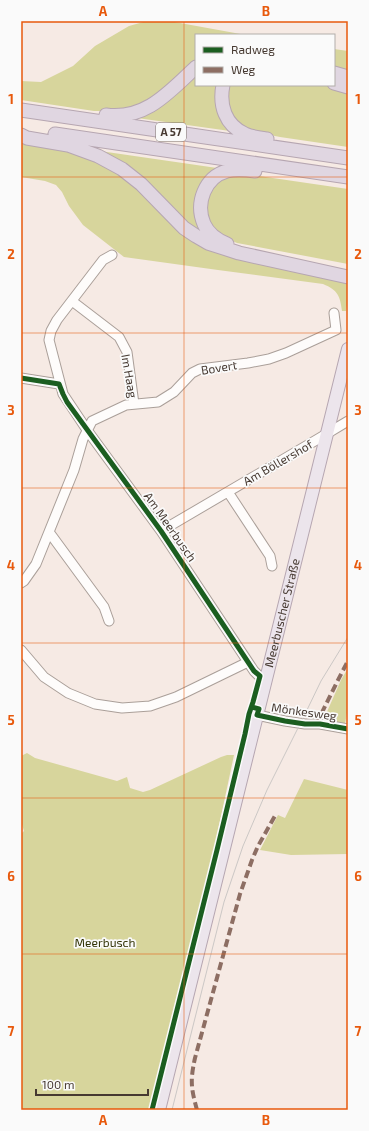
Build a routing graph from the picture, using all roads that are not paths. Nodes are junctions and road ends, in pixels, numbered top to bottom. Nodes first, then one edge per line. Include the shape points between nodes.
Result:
1 (195, 68) edge
2 (335, 73) edge
3 (348, 77) edge
4 (335, 83) edge
5 (222, 86) edge
6 (348, 87) edge
7 (26, 111) edge
8 (21, 130) edge
9 (21, 135) edge
10 (311, 153) junction
11 (348, 158) edge
12 (301, 170) junction
13 (348, 177) edge
14 (112, 255) dead end
15 (348, 267) edge
16 (348, 277) edge
17 (72, 301) junction
18 (334, 313) dead end
19 (348, 349) edge
20 (21, 378) edge
21 (60, 384) junction
22 (134, 404) junction
23 (348, 421) edge
24 (87, 430) junction
25 (328, 432) junction
26 (228, 492) junction
27 (162, 531) junction
28 (49, 532) junction
29 (272, 566) dead end
30 (21, 583) edge
31 (109, 621) dead end
32 (21, 650) edge
33 (248, 662) junction
34 (266, 679) junction
35 (257, 715) junction
36 (348, 729) edge
37 (159, 1110) edge

1 - 7 highway via 151,106 123,116 48,108
2 - 3 highway
4 - 6 highway
5 - 10 highway via 222,106 226,118 235,128 259,138 298,143
7 - 10 highway, A 57
8 - 12 highway, A 57
9 - 16 highway via 68,145 98,156 122,169 184,228 208,243 239,253
10 - 11 highway, A 57
12 - 13 highway, A 57
12 - 15 highway via 289,175 245,170 228,171 217,176 203,193 201,215 204,224 217,239 237,248
14 - 17 street, Am Meerbusch via 103,260
17 - 21 street, Am Meerbusch via 53,325 50,336
17 - 22 street, Im Haag via 119,337 127,352
18 - 22 street, Bovert via 336,330 286,353 248,363 200,370 192,373 168,397 158,402
19 - 25 main road, Meerbuscher Straße
20 - 21 street
21 - 24 street, Am Meerbusch via 62,394
22 - 24 street, Bovert via 126,405 92,421
23 - 25 street, Am Böllershof
24 - 27 street, Am Meerbusch
24 - 28 street, Bovert
25 - 26 street, Am Böllershof
25 - 34 main road, Meerbuscher Straße
26 - 27 street, Am Böllershof
26 - 29 street via 270,556
27 - 33 street, Am Meerbusch
28 - 30 street, Bovert via 36,564
28 - 31 street via 104,607
32 - 33 street via 44,677 68,693 95,704 122,708 150,706 176,697
33 - 34 street, Am Meerbusch via 258,675
34 - 35 main road, Meerbuscher Straße
35 - 36 street, Mönkesweg
35 - 37 main road, Meerbuscher Straße

